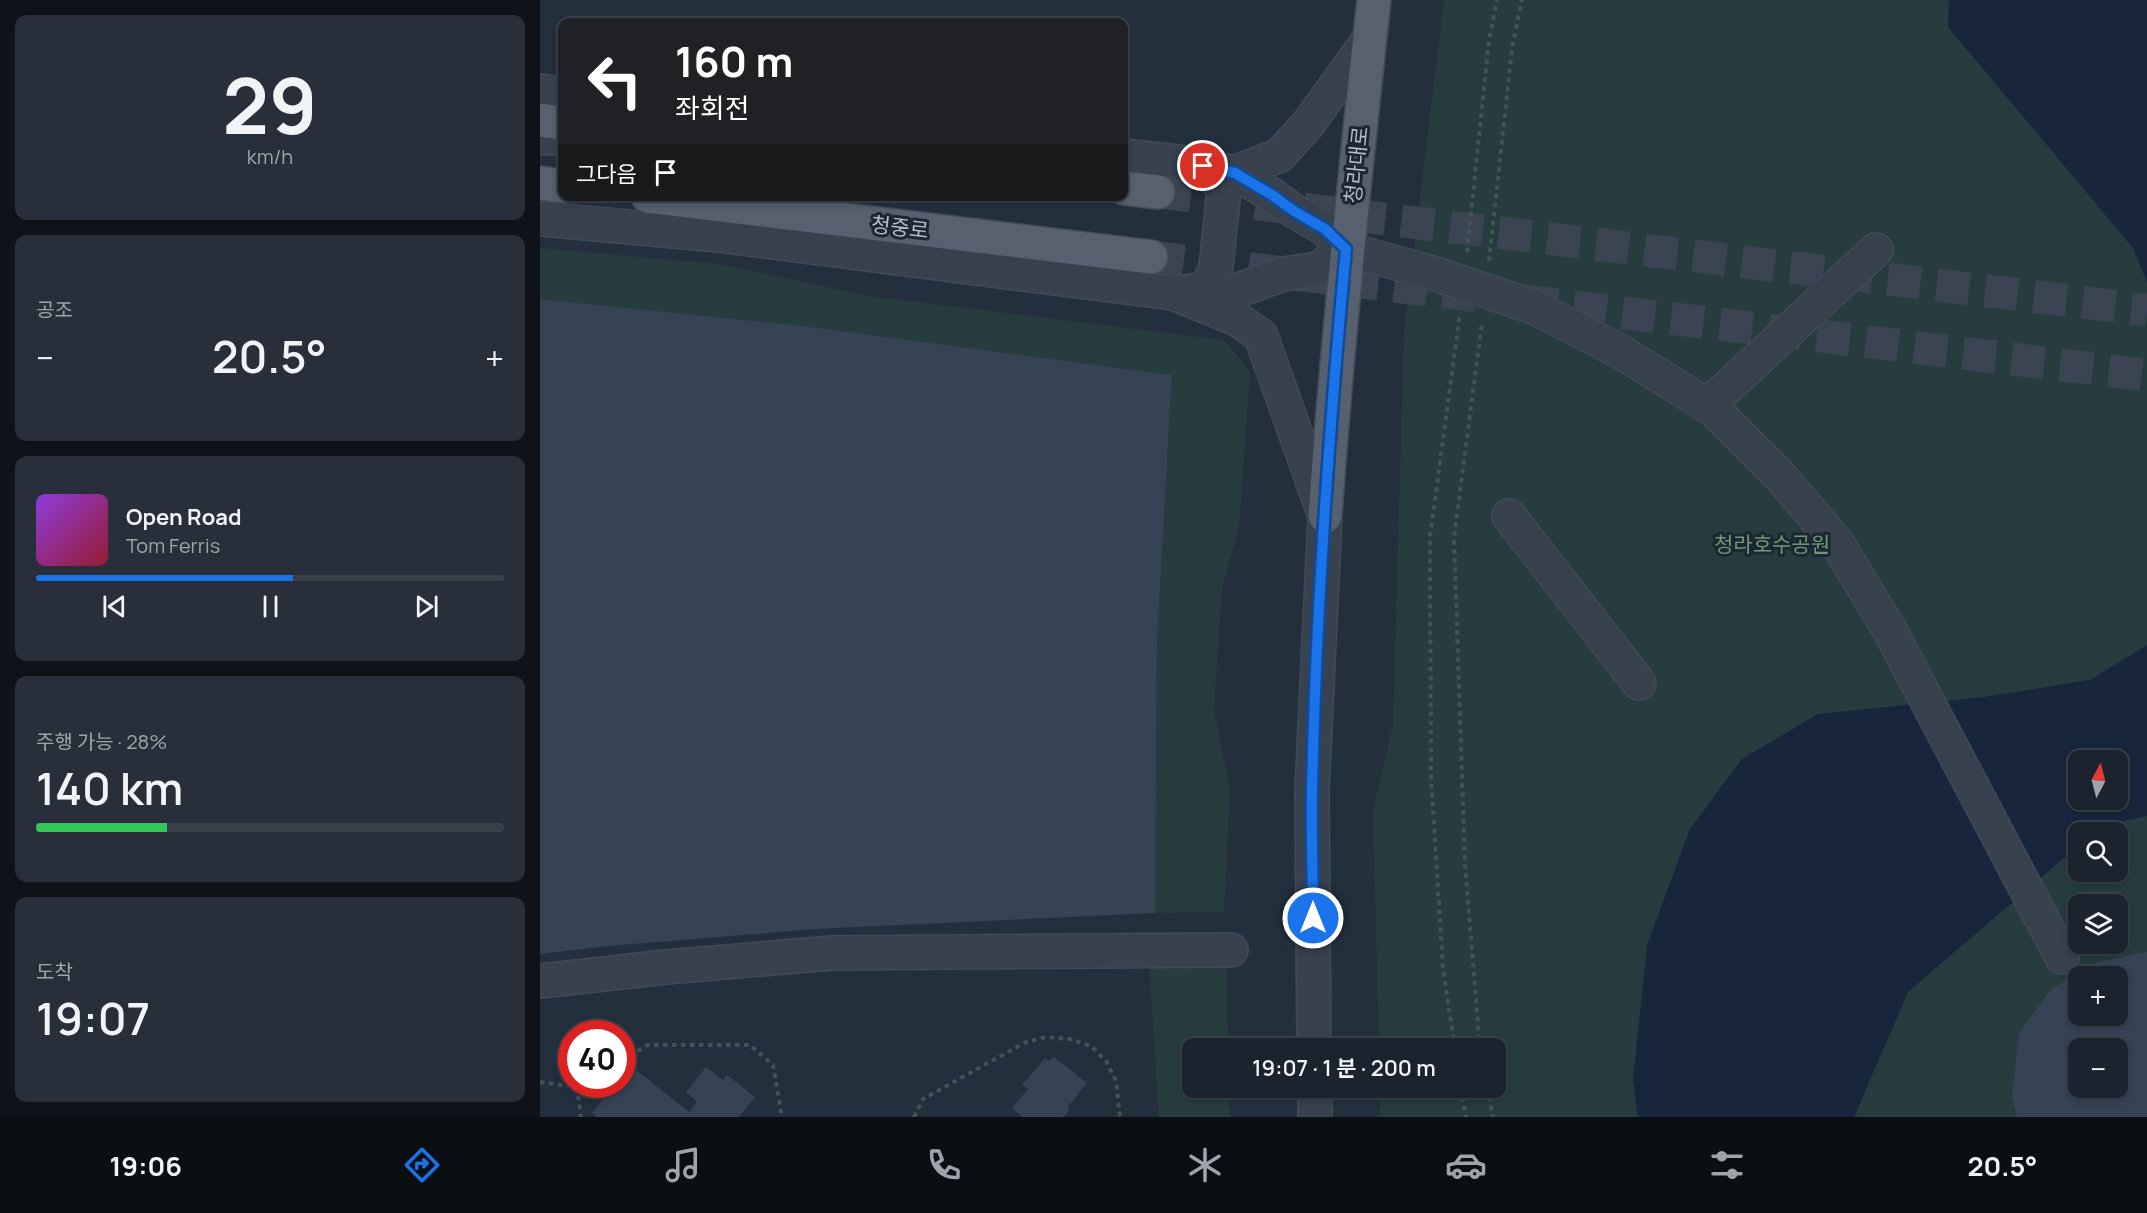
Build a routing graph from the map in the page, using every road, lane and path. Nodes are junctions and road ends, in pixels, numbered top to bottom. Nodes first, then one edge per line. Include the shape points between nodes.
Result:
1 (1374, 0) edge
2 (1497, 0) edge
3 (1522, 0) edge
4 (1370, 38) junction
5 (540, 91) edge
6 (558, 93) edge
7 (540, 120) edge
8 (558, 122) edge
9 (558, 137) edge
10 (540, 138) edge
11 (1128, 156) edge
12 (1186, 163) junction
13 (1235, 173) junction
14 (540, 183) edge
15 (558, 185) edge
16 (1128, 188) edge
17 (1158, 192) tunnel mouth
18 (689, 201) edge
19 (540, 219) edge
20 (1346, 249) junction
21 (1876, 250) dead end
22 (1151, 257) tunnel mouth
23 (1475, 287) junction
24 (1173, 293) junction
25 (1707, 406) junction
26 (1325, 516) junction
27 (1509, 516) dead end
28 (1639, 683) dead end
29 (1232, 950) dead end
30 (2062, 957) dead end
31 (540, 981) edge
32 (1314, 1038) edge
33 (1453, 1038) edge
34 (1479, 1038) edge
35 (636, 1052) edge
36 (540, 1082) edge
37 (558, 1084) edge
38 (580, 1098) edge
39 (1315, 1098) edge
40 (1463, 1098) edge
41 (1489, 1098) edge
42 (581, 1117) edge
43 (782, 1117) edge
44 (914, 1117) edge
45 (1120, 1117) edge
46 (1315, 1117) edge
47 (1466, 1117) edge
48 (1494, 1117) edge

1 - 4 main road, 청라대로
2 - 23 path via 1489,37
3 - 23 path
4 - 13 street via 1308,124 1280,155
4 - 20 main road, 청라대로
5 - 6 street
7 - 8 main road
9 - 10 street
11 - 12 street
12 - 13 street
12 - 24 street via 1216,179 1224,190 1216,267 1206,289
13 - 20 street via 1325,229
14 - 15 main road
16 - 17 main road
18 - 22 main road, 청중로
19 - 24 street via 718,235
20 - 23 street
20 - 24 street via 1318,269 1283,274 1239,290
20 - 26 main road, 청라대로
21 - 25 street
23 - 25 street via 1536,308 1621,352
23 - 33 path via 1430,537 1431,777 1443,969
23 - 34 path via 1454,538 1465,864
24 - 26 street via 1237,319 1261,336
25 - 30 street via 1780,476 1838,543 1888,627
26 - 32 street, 청라대로 via 1312,791
27 - 28 street
29 - 31 street via 832,953
35 - 43 path via 648,1046 750,1045 773,1065
36 - 37 path
38 - 42 path
39 - 46 street
40 - 47 path
41 - 48 path
44 - 45 path via 923,1099 1024,1043 1047,1037 1091,1046 1106,1061 1116,1081

